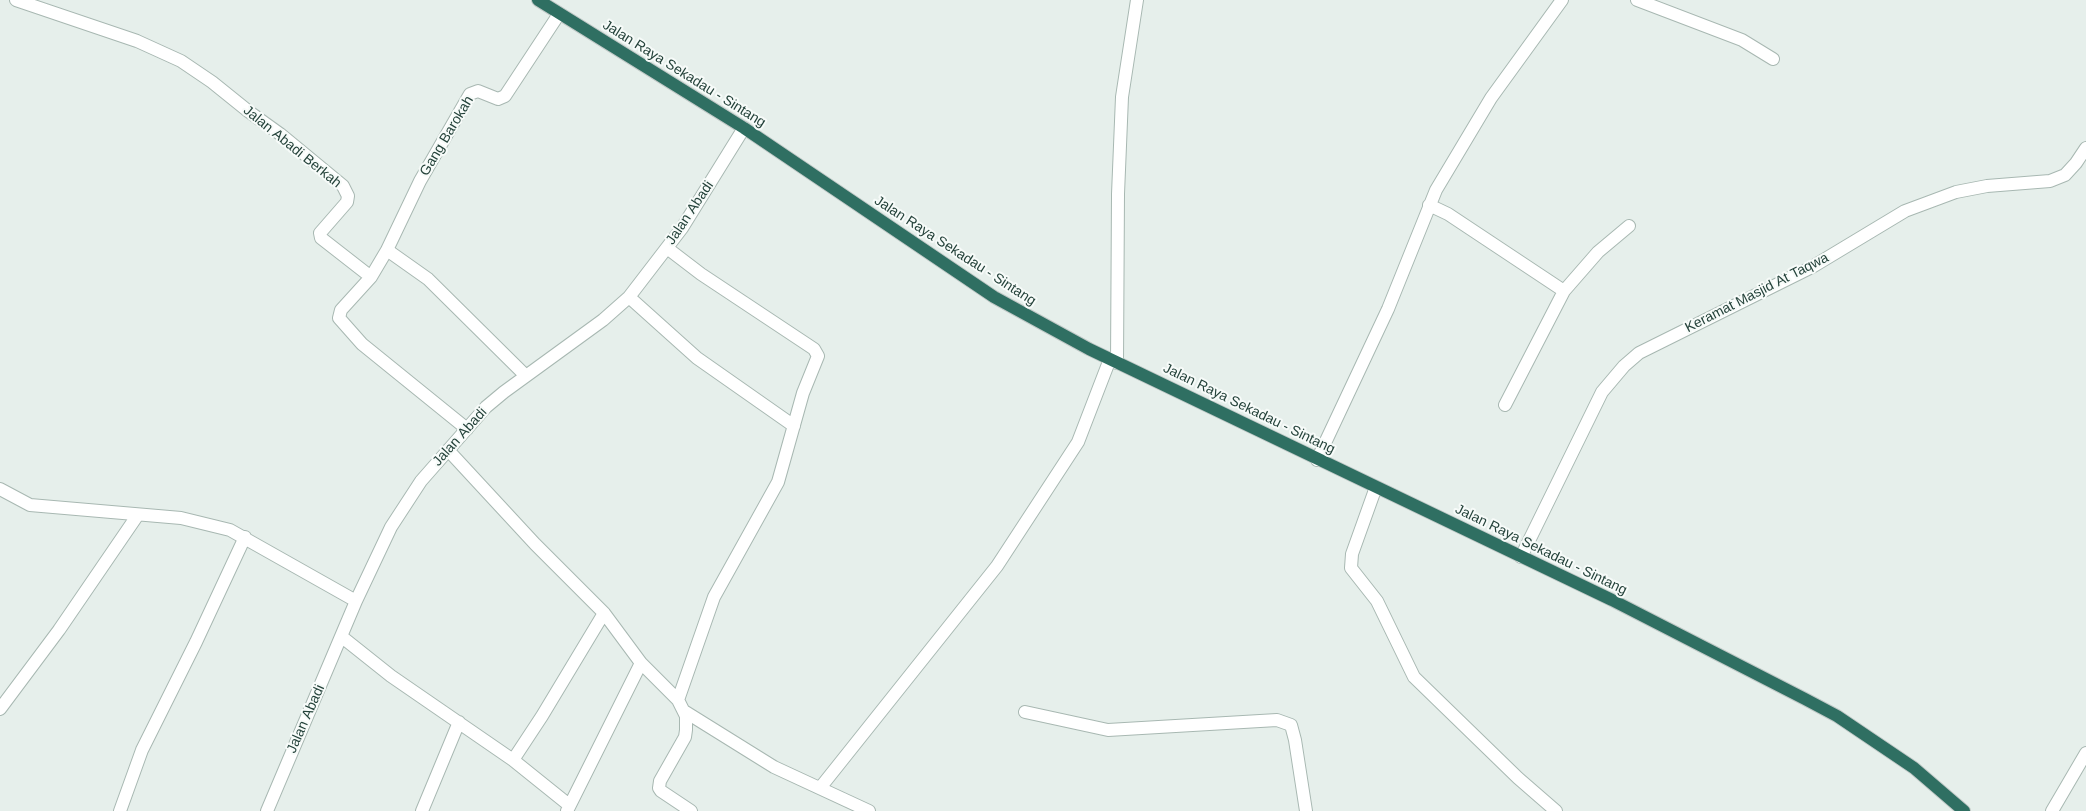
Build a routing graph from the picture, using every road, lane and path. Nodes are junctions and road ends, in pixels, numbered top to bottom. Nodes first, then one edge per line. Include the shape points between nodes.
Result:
1 (16, 0) edge
2 (538, 0) edge
3 (1137, 0) edge
4 (1562, 0) edge
5 (1637, 0) edge
6 (559, 14) junction
7 (1773, 59) dead end
8 (744, 128) junction
9 (2086, 148) edge
10 (1429, 205) junction
11 (1629, 226) dead end
12 (667, 248) junction
13 (387, 250) junction
14 (371, 277) junction
15 (1564, 292) junction
16 (629, 297) junction
17 (1114, 361) junction
18 (526, 376) junction
19 (1505, 405) dead end
20 (794, 426) junction
21 (467, 429) junction
22 (448, 450) junction
23 (1318, 460) junction
24 (1376, 487) junction
25 (0, 489) edge
26 (136, 516) junction
27 (245, 536) junction
28 (1521, 557) junction
29 (356, 601) junction
30 (604, 613) junction
31 (342, 637) junction
32 (641, 663) junction
33 (4, 694) edge
34 (681, 706) junction
35 (0, 709) edge
36 (1025, 712) dead end
37 (459, 722) junction
38 (2086, 753) edge
39 (513, 760) junction
40 (820, 788) junction
41 (568, 808) edge
42 (120, 811) edge
43 (267, 811) edge
44 (422, 811) edge
45 (691, 811) edge
46 (869, 811) edge
47 (1306, 811) edge
48 (1556, 811) edge
49 (1964, 811) edge
50 (2052, 811) edge

1 - 14 street, Jalan Abadi Berkah via 137,41 181,61 280,134 343,186 348,196 347,202 320,233 321,238
2 - 6 highway, Jalan Raya Sekadau - Sintang
3 - 17 street via 1122,97
4 - 10 street via 1491,98
5 - 7 street via 1742,40
6 - 8 highway, Jalan Raya Sekadau - Sintang
6 - 13 street, Gang Barokah via 505,96 498,99 478,90 470,94 420,181
8 - 12 street, Jalan Abadi
8 - 17 highway, Jalan Raya Sekadau - Sintang via 994,297
9 - 28 street, Keramat Masjid At Taqwa via 2065,175 2050,182 1987,186 1956,192 1905,210 1812,267 1640,353 1624,366 1602,392
10 - 15 street via 1448,214
10 - 23 street via 1391,302
11 - 15 street via 1594,256
12 - 16 street, Jalan Abadi
12 - 20 street via 817,352 817,360 805,388
13 - 14 street, Gang Barokah
13 - 18 street via 428,279
14 - 21 street via 340,310 339,318 362,344
15 - 19 street
16 - 18 street, Jalan Abadi via 603,320
16 - 20 street via 697,358
17 - 23 highway, Jalan Raya Sekadau - Sintang
17 - 40 street via 1078,442 996,566
18 - 21 street, Jalan Abadi via 486,407
20 - 34 street via 778,482 714,597
21 - 22 street, Jalan Abadi
22 - 29 street, Jalan Abadi via 421,481 391,527
22 - 30 street via 535,544
23 - 24 highway, Jalan Raya Sekadau - Sintang
24 - 28 highway, Jalan Raya Sekadau - Sintang
24 - 48 street via 1352,554 1350,568 1377,601 1414,678
25 - 26 street via 30,505
26 - 27 street via 181,518
26 - 33 street via 59,630
27 - 29 street
27 - 42 street via 142,750
28 - 49 highway, Jalan Raya Sekadau - Sintang via 1612,600 1837,716 1914,768
29 - 31 street, Jalan Abadi
30 - 32 street
30 - 39 street
31 - 37 street via 391,676
31 - 43 street, Jalan Abadi
32 - 34 street
32 - 41 street
33 - 35 street
34 - 40 street via 774,767
34 - 45 street via 686,723 685,737 658,788
36 - 47 street via 1108,730 1277,720 1291,725 1296,740
37 - 39 street
37 - 44 street
38 - 50 street
39 - 41 street
40 - 46 street

